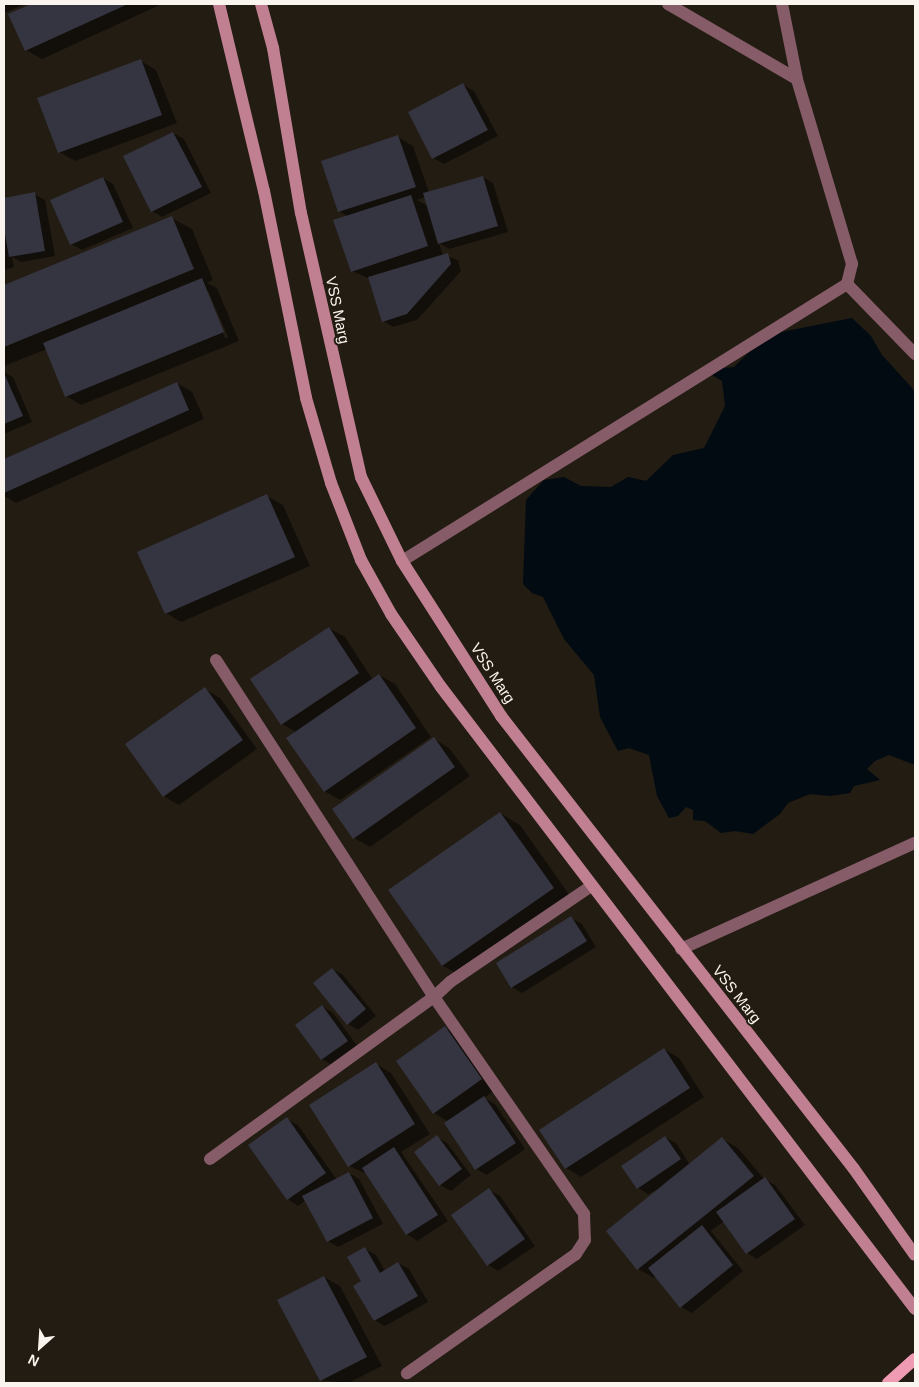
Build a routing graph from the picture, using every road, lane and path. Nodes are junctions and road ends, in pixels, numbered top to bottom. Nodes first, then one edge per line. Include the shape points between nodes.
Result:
1 (219, 4) edge
2 (261, 4) edge
3 (668, 4) edge
4 (782, 4) edge
5 (797, 79) junction
6 (847, 284) junction
7 (915, 354) edge
8 (402, 561) junction
9 (216, 660) dead end
10 (915, 843) edge
11 (591, 886) junction
12 (681, 949) junction
13 (434, 997) junction
14 (210, 1159) dead end
15 (915, 1255) edge
16 (915, 1309) edge
17 (915, 1359) edge
18 (407, 1373) dead end
19 (888, 1383) edge

1 - 11 main road via 264,191 306,398 330,483 361,560 391,614 441,687
2 - 8 main road, VSS Marg via 273,48 301,213 361,477
3 - 5 street
4 - 5 street
5 - 6 street via 852,264
6 - 7 street
6 - 8 street
8 - 12 main road, VSS Marg via 501,716
9 - 13 street
10 - 12 street
11 - 13 street via 450,982
11 - 16 main road
12 - 15 main road, VSS Marg via 854,1169
13 - 14 street
13 - 18 street via 584,1214 586,1240 576,1254
17 - 19 main road

